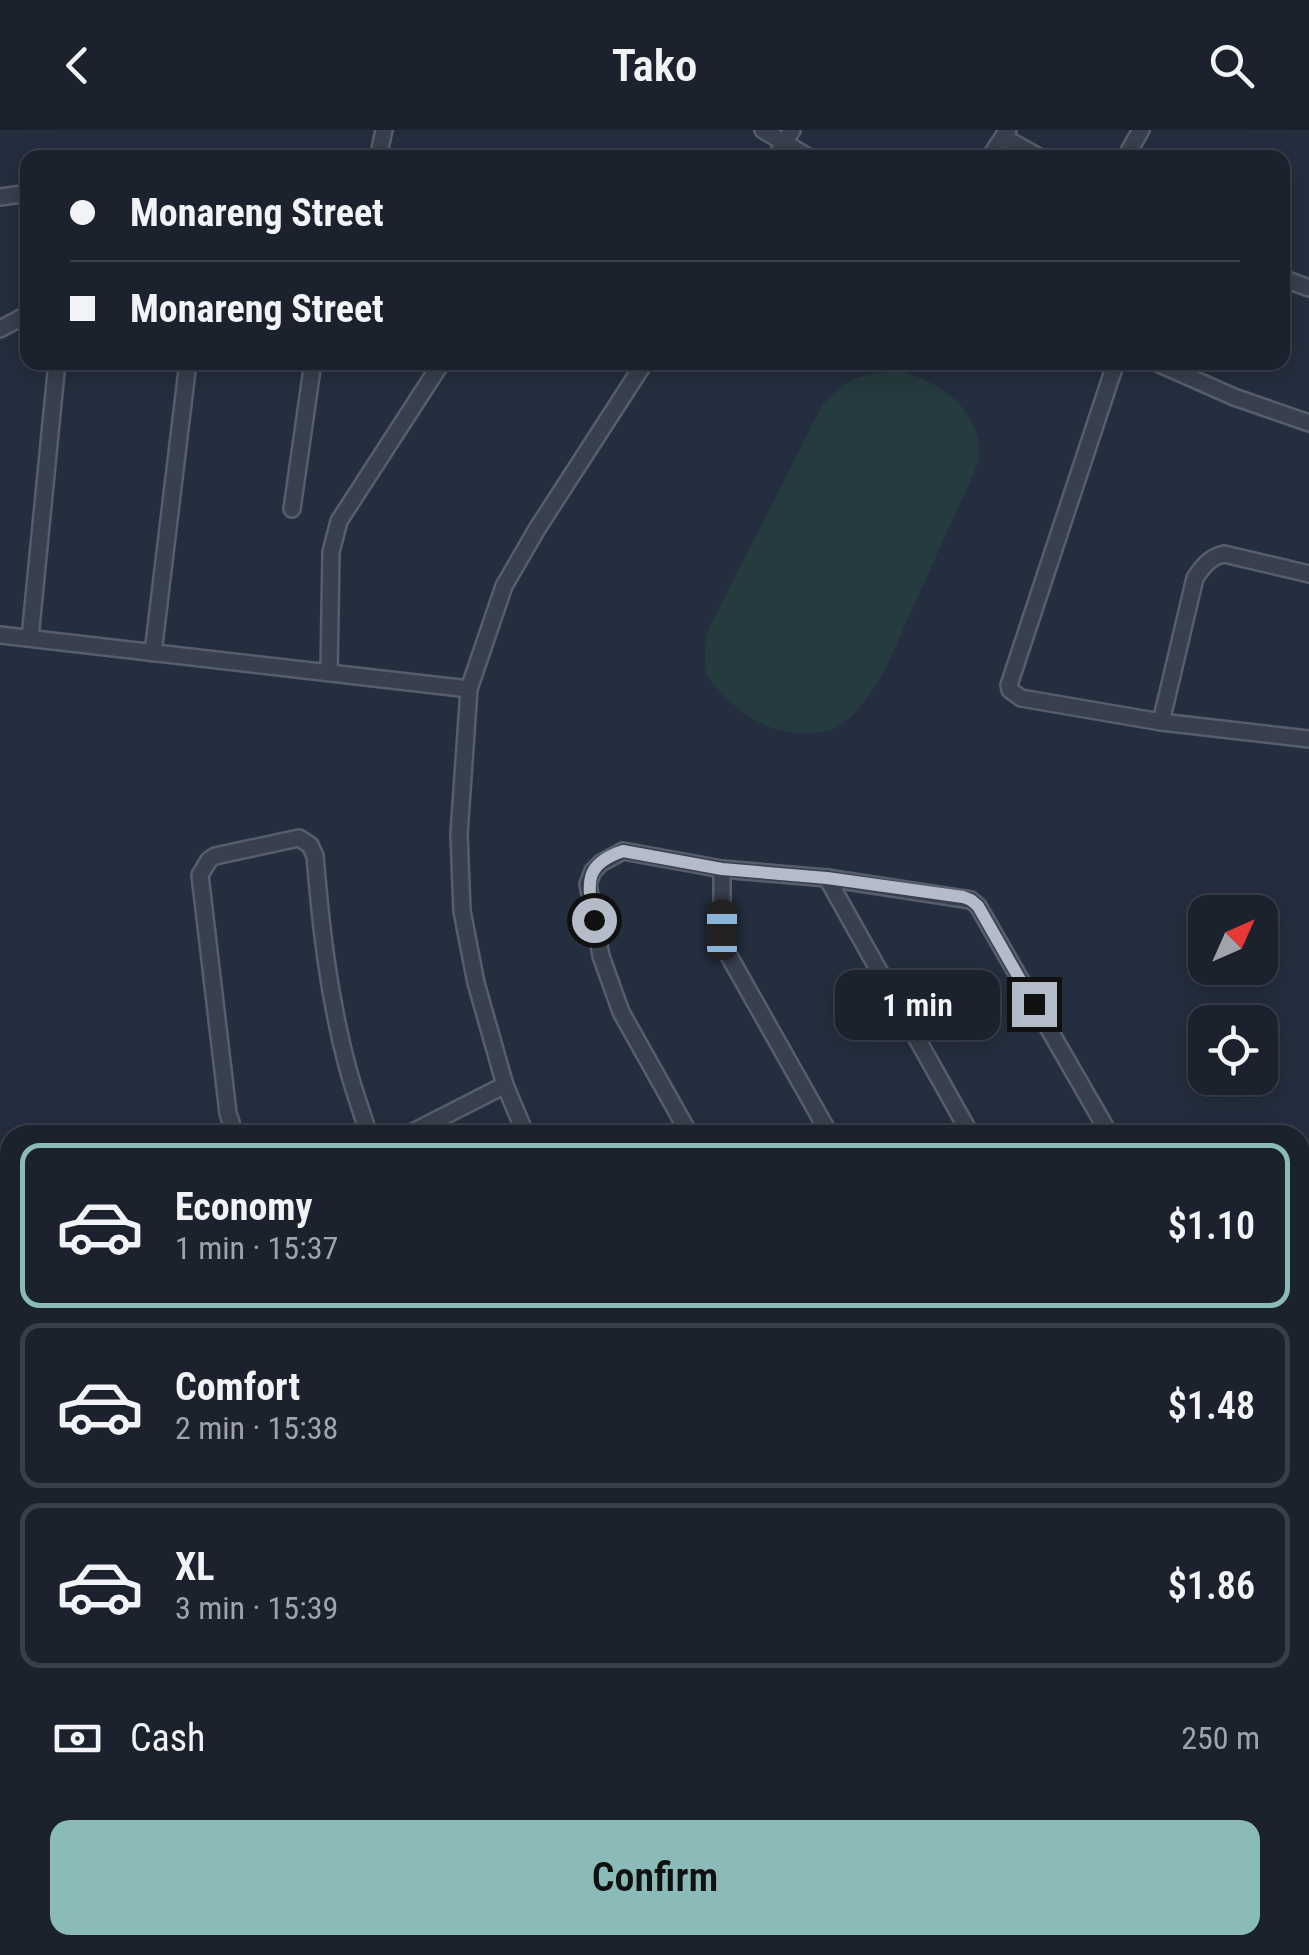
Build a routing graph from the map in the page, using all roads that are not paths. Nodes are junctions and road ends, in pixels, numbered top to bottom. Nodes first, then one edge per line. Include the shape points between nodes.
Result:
1 (763, 130) edge
2 (1006, 134) edge
3 (788, 136) edge
4 (1029, 150) edge
5 (55, 370) edge
6 (187, 370) edge
7 (312, 370) edge
8 (437, 370) edge
9 (640, 370) edge
10 (1113, 370) edge
11 (1173, 370) edge
12 (1309, 424) edge
13 (292, 509) dead end
14 (1309, 574) edge
15 (0, 635) edge
16 (30, 638) junction
17 (153, 653) junction
18 (329, 673) junction
19 (468, 689) junction
20 (1161, 722) junction
21 (1309, 739) edge
22 (722, 869) junction
23 (827, 878) junction
24 (504, 1085) junction
25 (232, 1125) edge
26 (366, 1125) edge
27 (426, 1125) edge
28 (522, 1125) edge
29 (684, 1125) edge
30 (824, 1125) edge
31 (965, 1125) edge
32 (1104, 1125) edge

1 - 3 street
2 - 4 street
5 - 16 street
6 - 17 street
7 - 13 street
8 - 18 street via 339,522 332,552
9 - 19 street via 504,586
10 - 20 street via 1009,685 1021,698
11 - 12 street
14 - 20 street via 1214,556 1195,578
15 - 16 street
16 - 17 street
17 - 18 street
18 - 19 street
19 - 24 street via 459,834 462,911
20 - 21 street
22 - 23 street
22 - 29 street via 623,851 601,863 588,884 601,956 621,1012
22 - 30 street via 725,949
23 - 31 street
23 - 32 street via 978,906
24 - 27 street
24 - 28 street
25 - 26 street via 200,875 215,856 299,838 315,856 332,998

